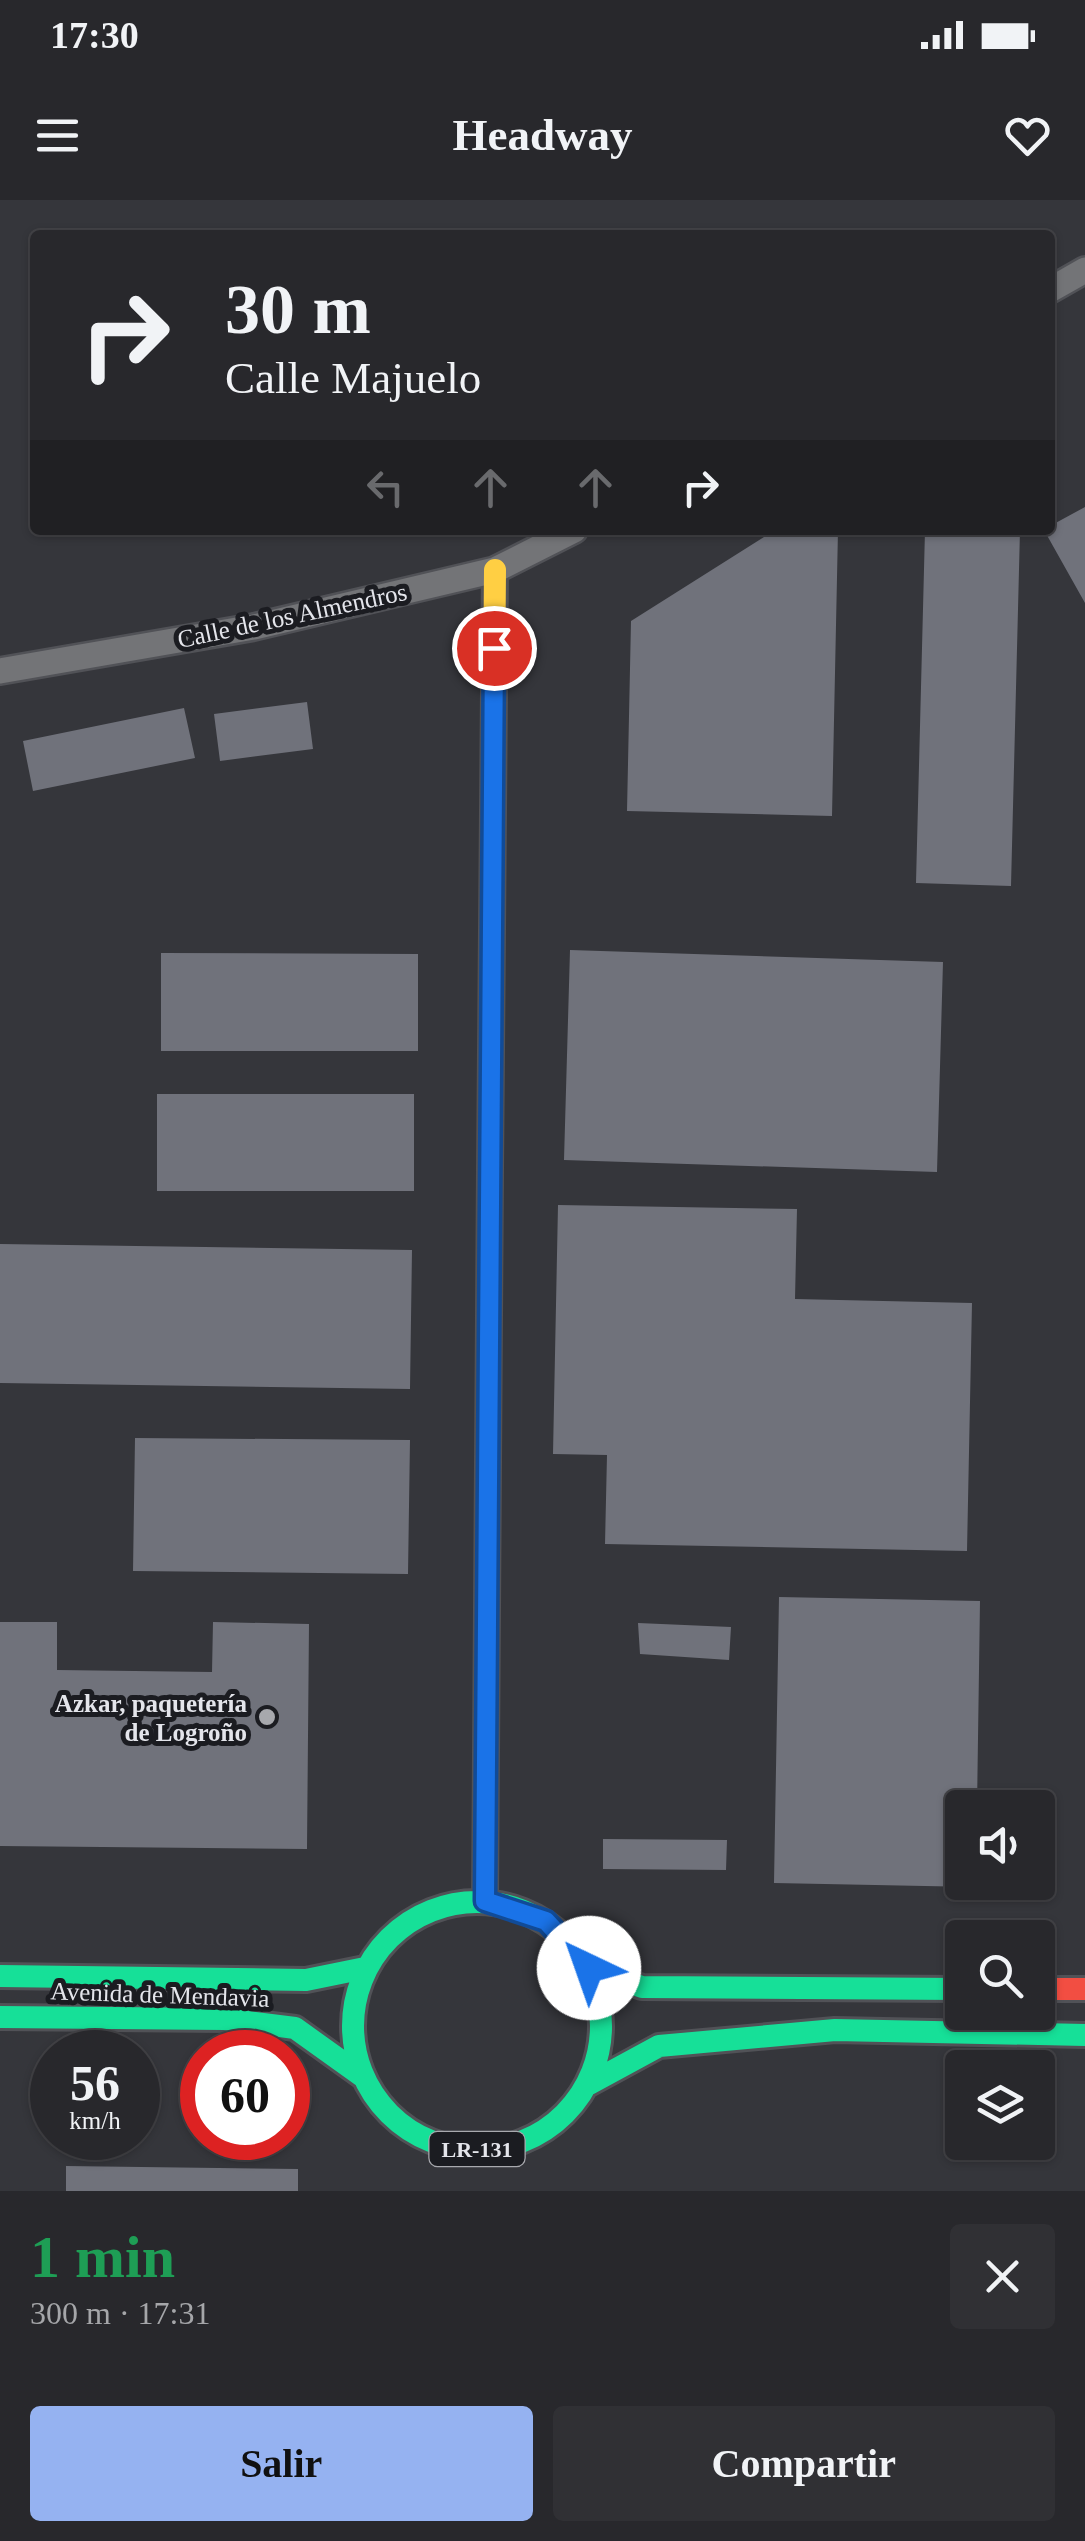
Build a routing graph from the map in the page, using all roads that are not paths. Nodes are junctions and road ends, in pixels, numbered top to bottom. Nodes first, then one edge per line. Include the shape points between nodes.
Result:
1 (1085, 270) edge
2 (1055, 287) edge
3 (564, 535) edge
4 (494, 570) junction
5 (0, 671) edge
6 (485, 1901) junction
7 (366, 1968) junction
8 (589, 1968) junction
9 (0, 1976) edge
10 (945, 1989) edge
11 (1055, 1989) edge
12 (1085, 1990) edge
13 (0, 2017) edge
14 (1085, 2035) edge
15 (362, 2076) junction
16 (589, 2084) junction

1 - 2 street
3 - 4 street, Calle de los Almendros
4 - 5 street, Calle de los Almendros via 254,626
4 - 6 main road
6 - 7 main road, LR-131 via 437,1907 409,1922
6 - 8 main road, LR-131 via 546,1921
7 - 9 main road, Avenida de Mendavia via 306,1980
7 - 15 main road, LR-131 via 353,2003 352,2040
8 - 10 main road, LR-131 via 642,1987
8 - 16 main road, LR-131 via 603,2026
11 - 12 main road
13 - 15 main road, Avenida de Mendavia / LR-131 via 225,2020 295,2028
14 - 16 main road, LR-131 via 836,2030 659,2046
15 - 16 main road, LR-131 via 384,2110 415,2135 453,2149 493,2150 532,2139 564,2116

